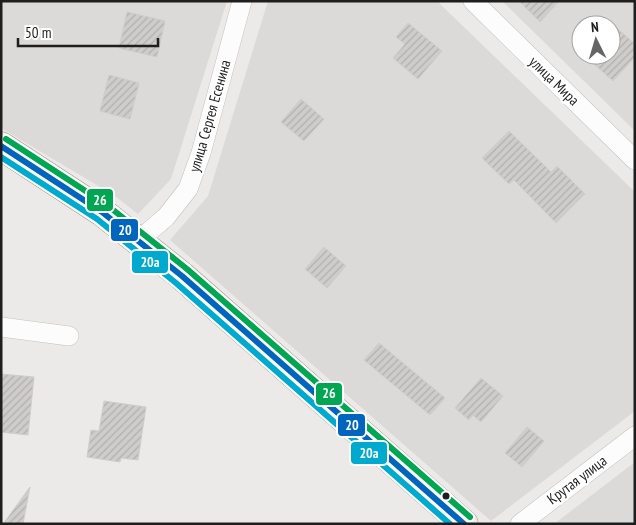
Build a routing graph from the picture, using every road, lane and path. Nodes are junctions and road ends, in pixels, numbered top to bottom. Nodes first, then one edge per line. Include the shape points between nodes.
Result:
1 (242, 1) edge
2 (473, 1) edge
3 (1, 146) edge
4 (635, 160) edge
5 (138, 241) junction
6 (1, 327) edge
7 (69, 336) dead end
8 (635, 436) edge
9 (464, 524) edge
10 (520, 524) edge

1 - 5 street, улица Сергея Есенина via 201,153 188,189 166,217
2 - 4 street, улица Мира
3 - 5 main road via 102,212
5 - 9 main road via 259,342
6 - 7 street
8 - 10 street, Крутая улица

